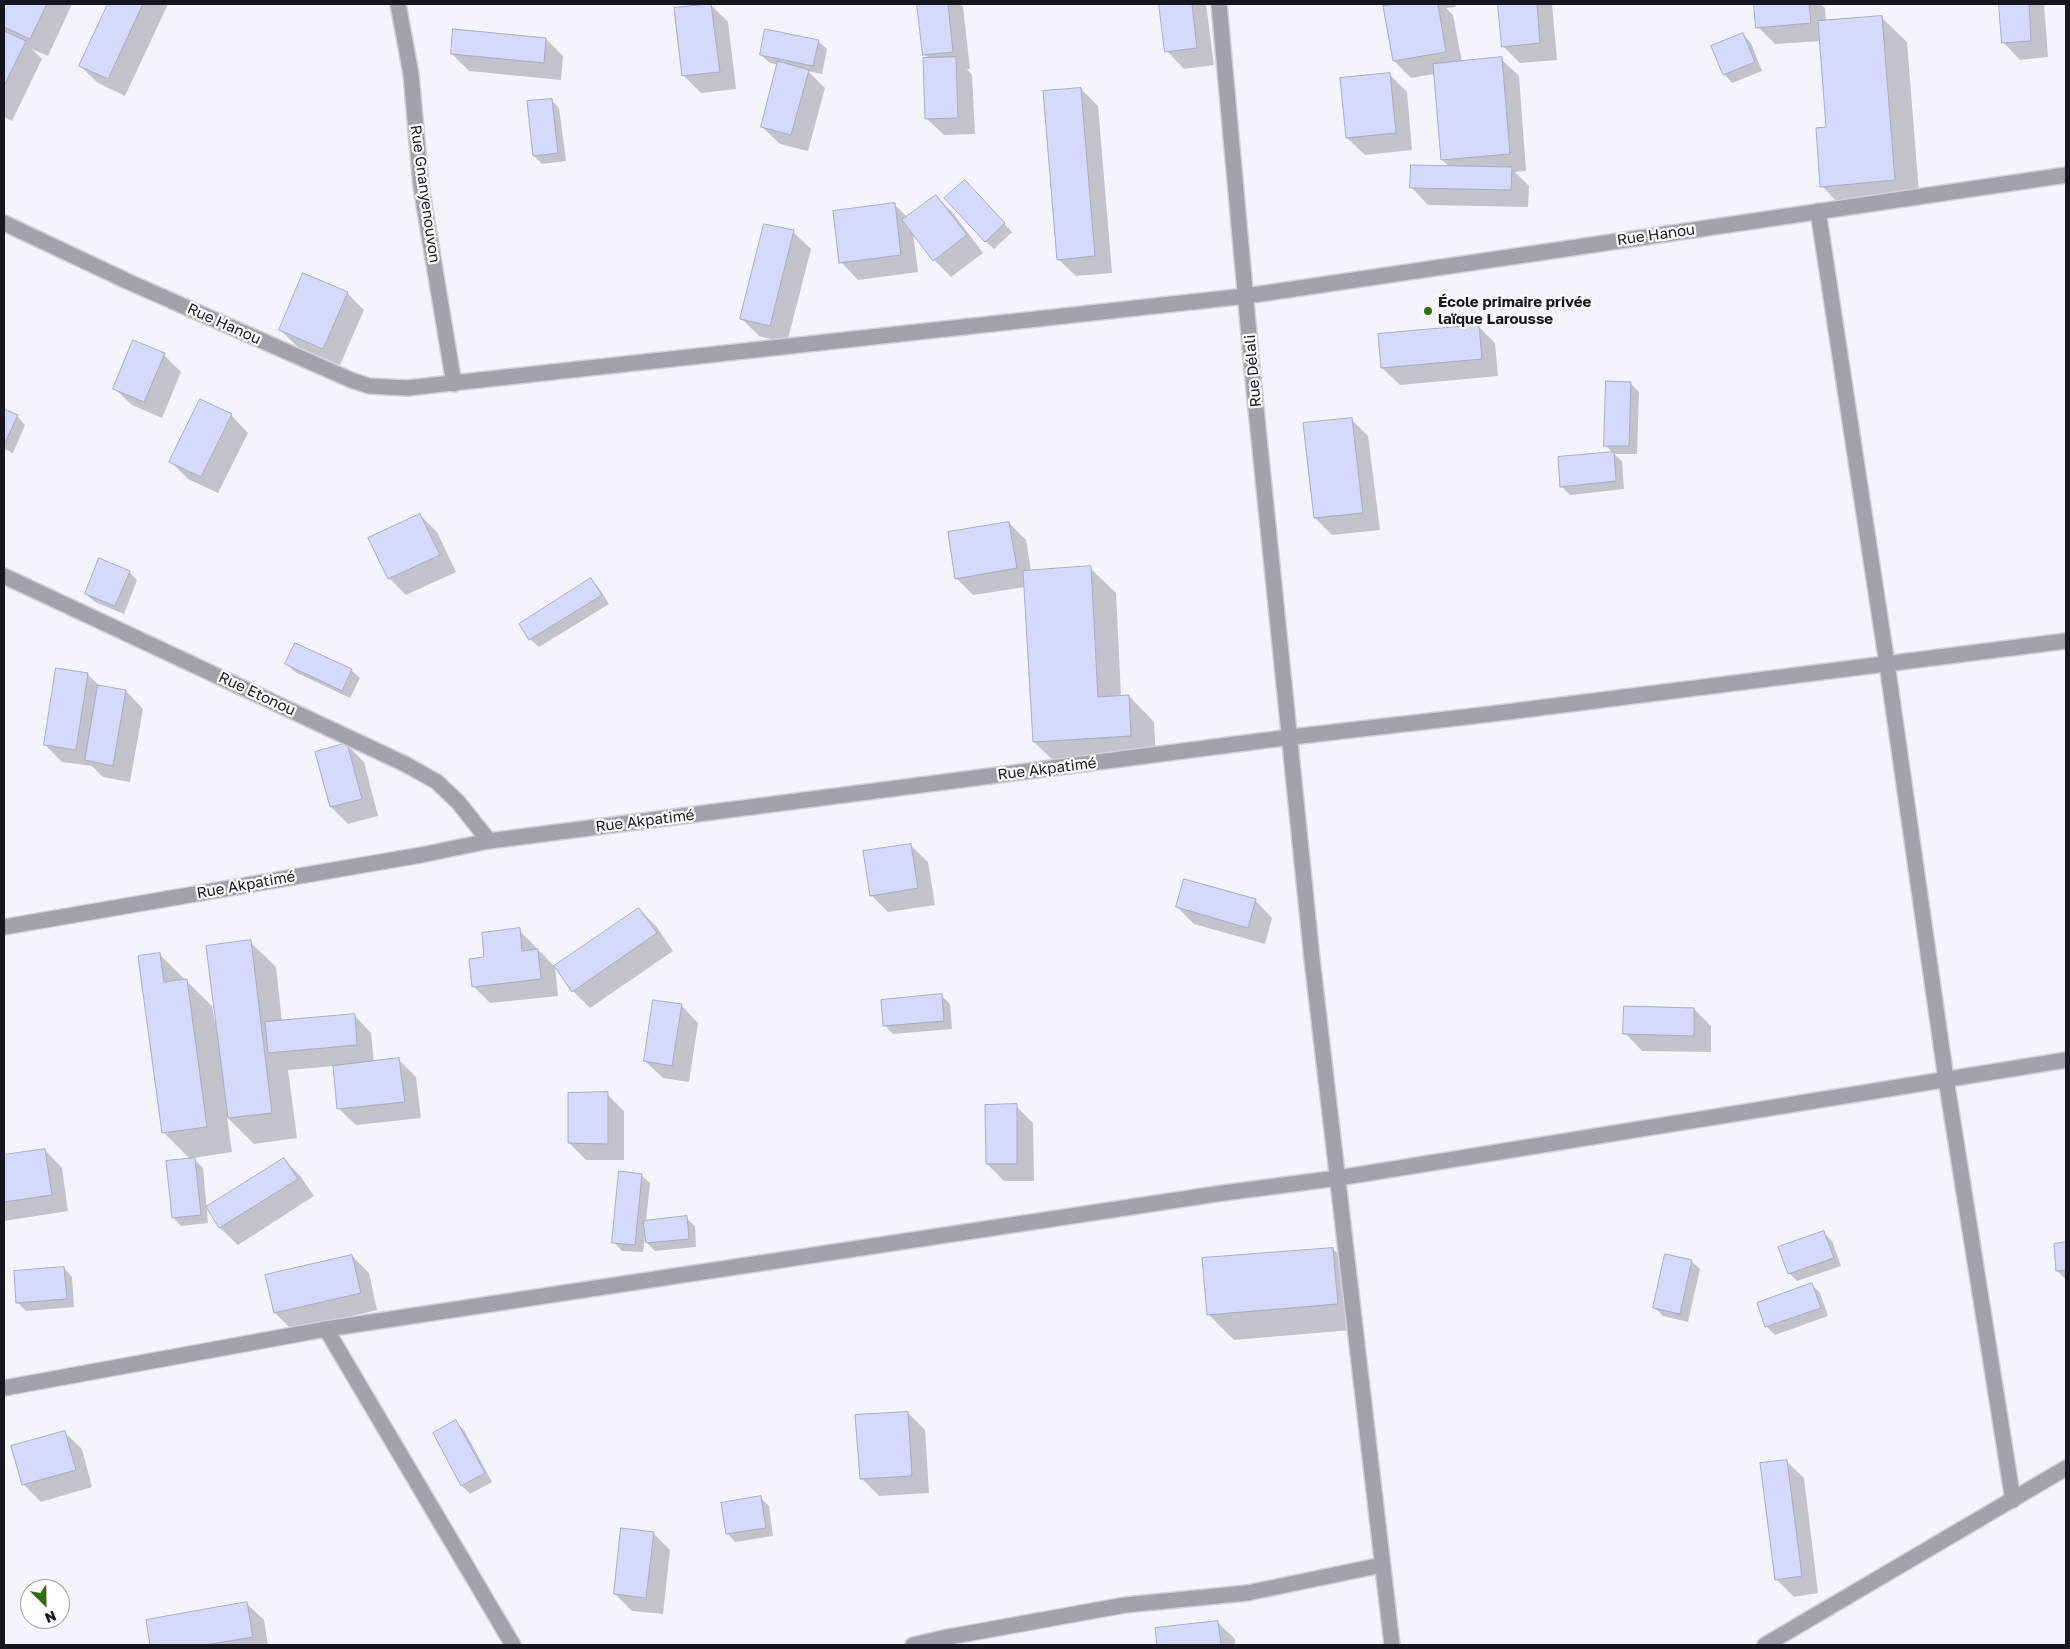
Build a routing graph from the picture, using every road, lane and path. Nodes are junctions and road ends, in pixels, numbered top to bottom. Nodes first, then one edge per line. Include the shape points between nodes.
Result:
1 (398, 4) edge
2 (1219, 4) edge
3 (2066, 175) edge
4 (1818, 211) junction
5 (4, 223) edge
6 (1246, 296) junction
7 (454, 384) junction
8 (4, 576) edge
9 (2066, 641) edge
10 (1887, 664) junction
11 (1291, 737) junction
12 (489, 841) junction
13 (4, 926) edge
14 (2066, 1060) edge
15 (1946, 1079) junction
16 (1338, 1178) junction
17 (326, 1329) junction
18 (4, 1388) edge
19 (2066, 1468) edge
20 (2013, 1500) junction
21 (1382, 1565) junction
22 (513, 1645) edge
23 (913, 1645) edge
24 (1392, 1645) edge
25 (1765, 1645) edge

1 - 7 street, Rue Gnanyenouvon via 411,74 421,186
2 - 6 street, Rue Délali
3 - 4 street, Rue Hanou
4 - 6 street, Rue Hanou
4 - 10 street
5 - 7 street, Rue Hanou via 351,380 369,386 407,388
6 - 7 street, Rue Hanou
6 - 11 street, Rue Délali
8 - 12 street, Rue Etonou via 405,764 437,782 458,802
9 - 10 street, Rue Akpatimé
10 - 11 street, Rue Akpatimé
10 - 15 street
11 - 12 street, Rue Akpatimé
11 - 16 street, Rue Délali via 1312,959
12 - 13 street, Rue Akpatimé
14 - 15 street
15 - 16 street
15 - 20 street
16 - 17 street
16 - 21 street, Rue Délali
17 - 18 street
17 - 22 street
19 - 20 street
20 - 25 street
21 - 23 street via 1247,1593 1125,1605
21 - 24 street, Rue Délali

